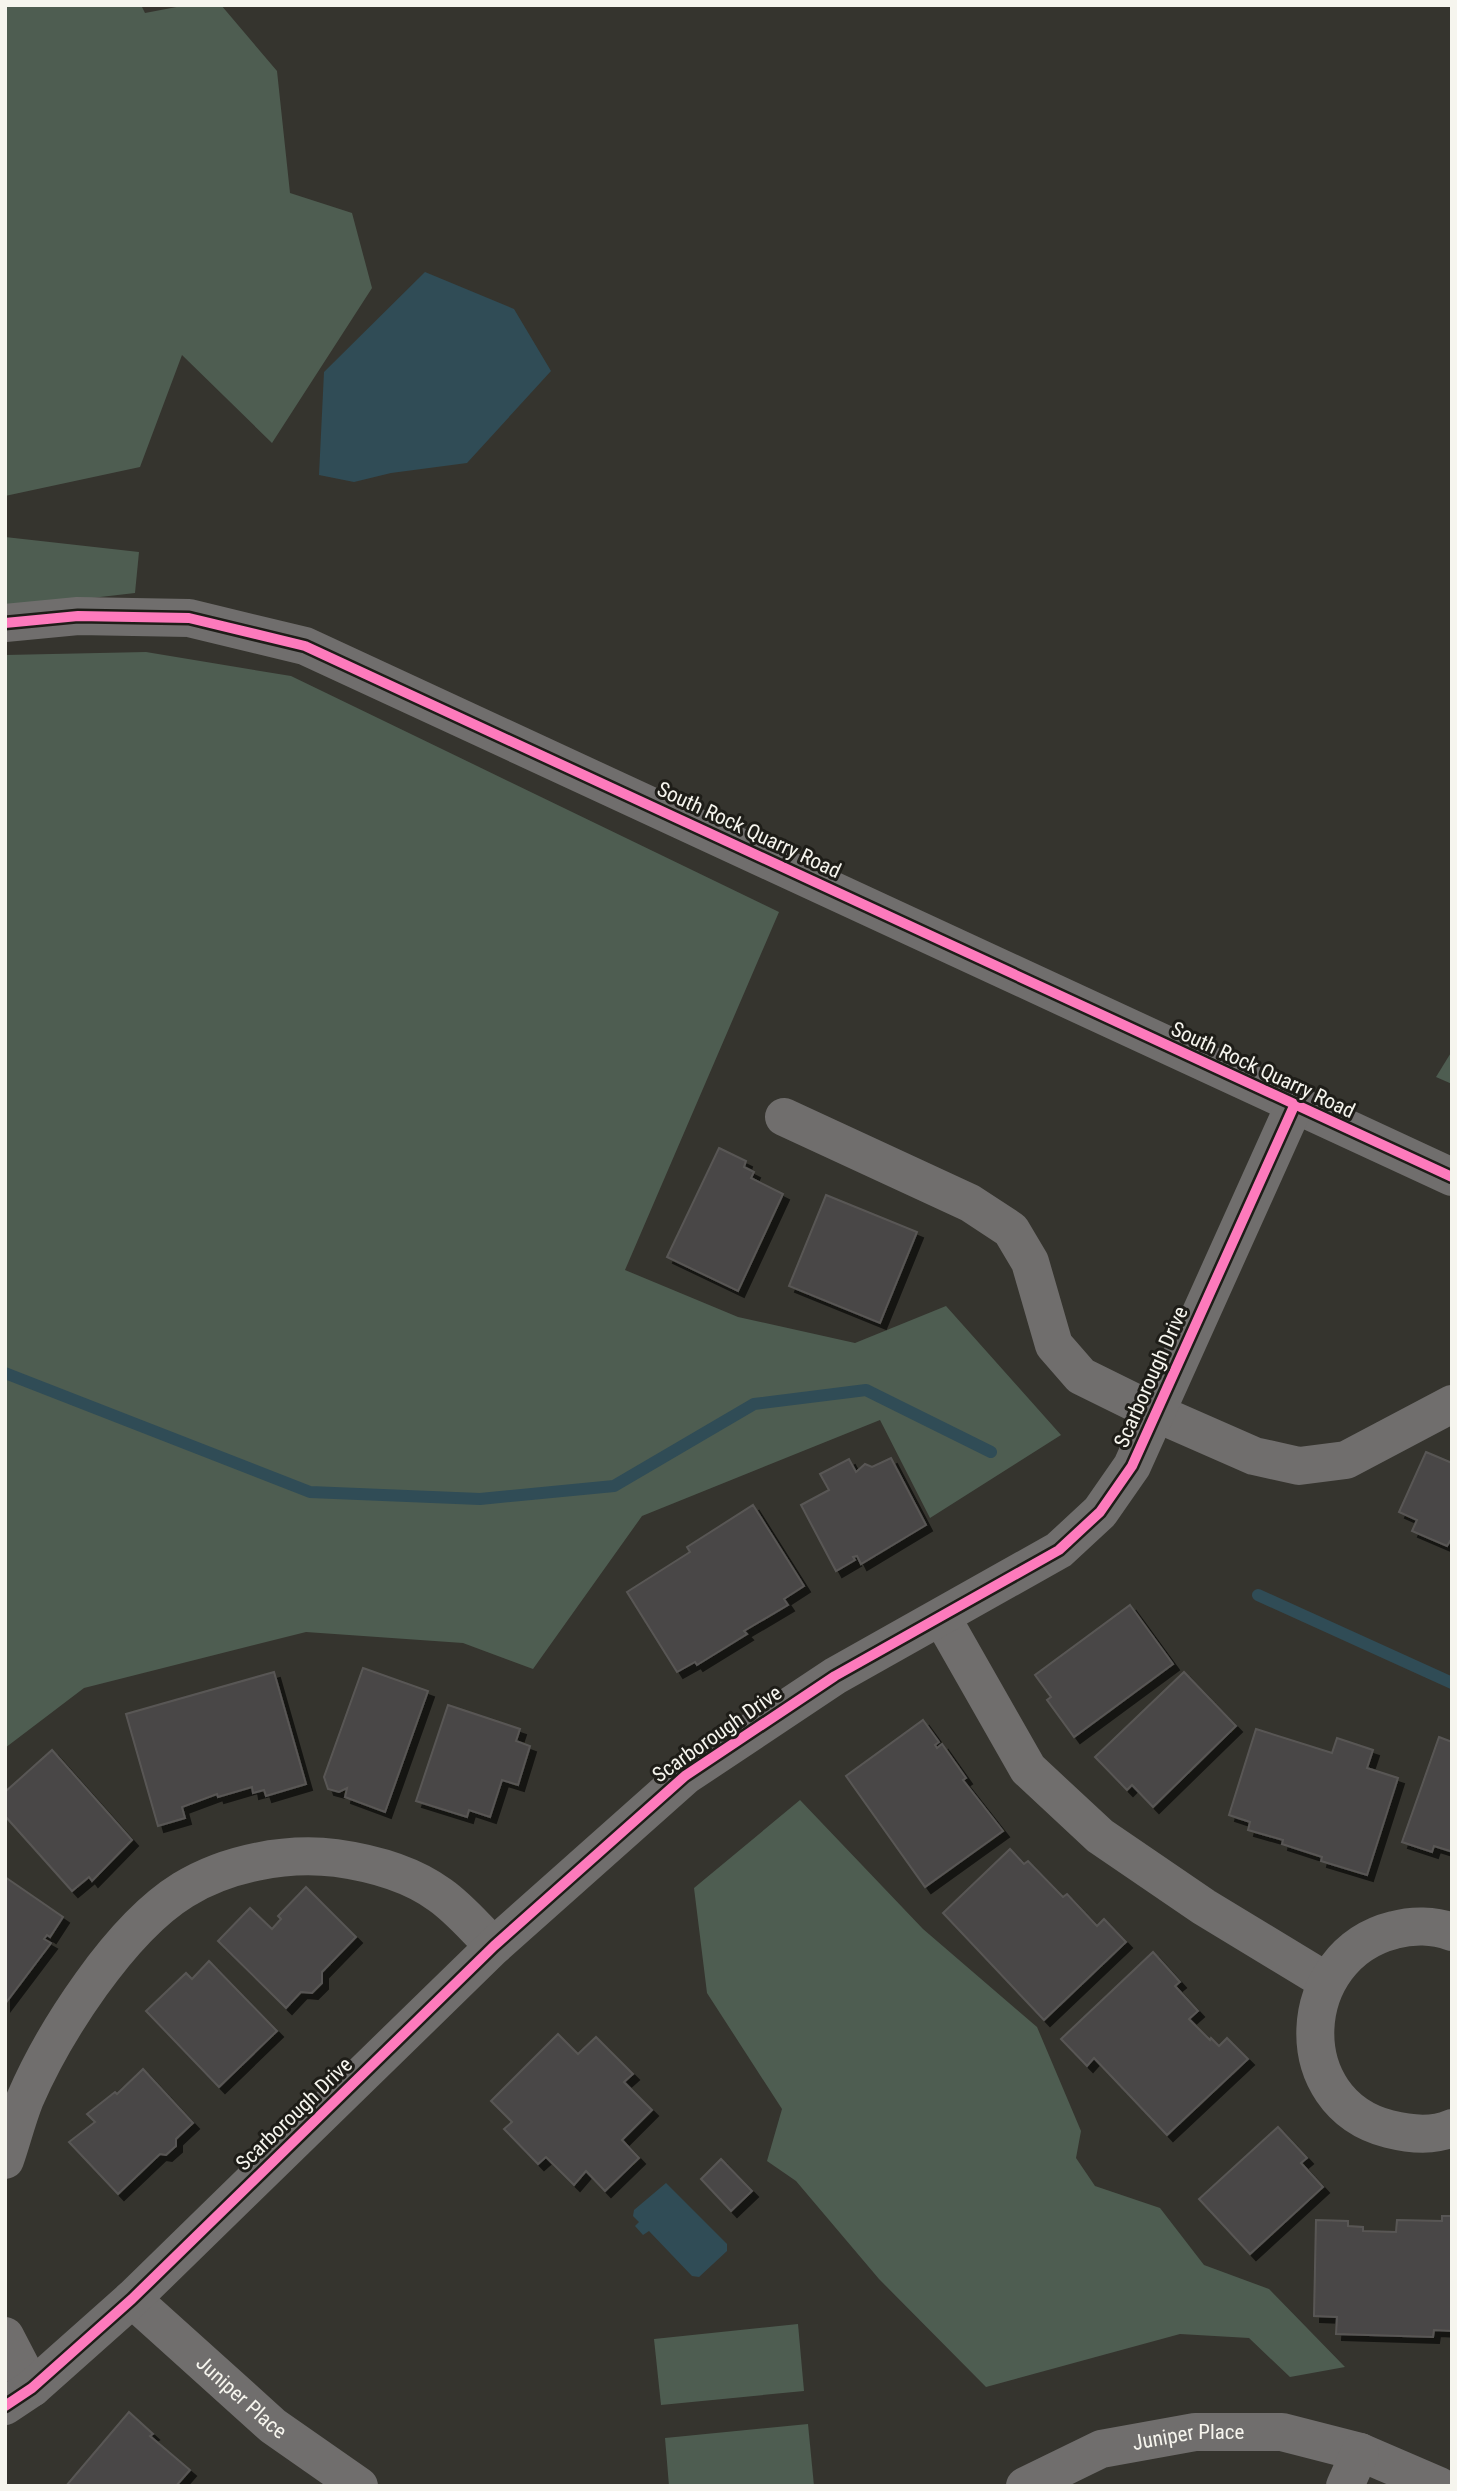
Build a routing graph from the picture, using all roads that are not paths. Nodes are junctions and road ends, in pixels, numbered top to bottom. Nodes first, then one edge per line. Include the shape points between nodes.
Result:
1 (5, 623) edge
2 (1294, 1106) junction
3 (785, 1117) dead end
4 (1452, 1177) edge
5 (1452, 1404) edge
6 (1156, 1413) junction
7 (942, 1618) junction
8 (1452, 1932) edge
9 (494, 1946) junction
10 (1326, 1981) junction
11 (1452, 2128) edge
12 (5, 2160) edge
13 (132, 2299) junction
14 (5, 2336) edge
15 (18, 2397) edge
16 (1353, 2469) edge
17 (359, 2486) edge
18 (1025, 2486) edge
19 (1439, 2486) edge

1 - 2 street, South Rock Quarry Road via 78,616 189,618 305,646
2 - 4 street, South Rock Quarry Road
2 - 6 street, Scarborough Drive
3 - 6 street, Scarborough Drive via 971,1203 1011,1230 1030,1262 1054,1345 1081,1376
5 - 6 street, Scarborough Drive via 1346,1460 1299,1466 1254,1456
6 - 7 street, Scarborough Drive via 1132,1466 1100,1512 1059,1550
7 - 9 street, Scarborough Drive via 835,1676 685,1776
7 - 10 street via 1028,1769 1100,1836 1204,1907
8 - 10 street via 1409,1926 1376,1935 1347,1953
9 - 12 street via 440,1895 404,1875 363,1862 312,1855 244,1864 195,1885 130,1936 73,2009 25,2099
9 - 13 street, Scarborough Drive
10 - 11 street via 1315,2014 1315,2048 1326,2080 1347,2108 1376,2126 1410,2134
13 - 15 street, Scarborough Drive
13 - 17 street, Juniper Place via 273,2426
14 - 15 street, Scarborough Drive
16 - 18 street, Juniper Place via 1282,2432 1195,2432 1101,2449
16 - 19 street, Juniper Place

